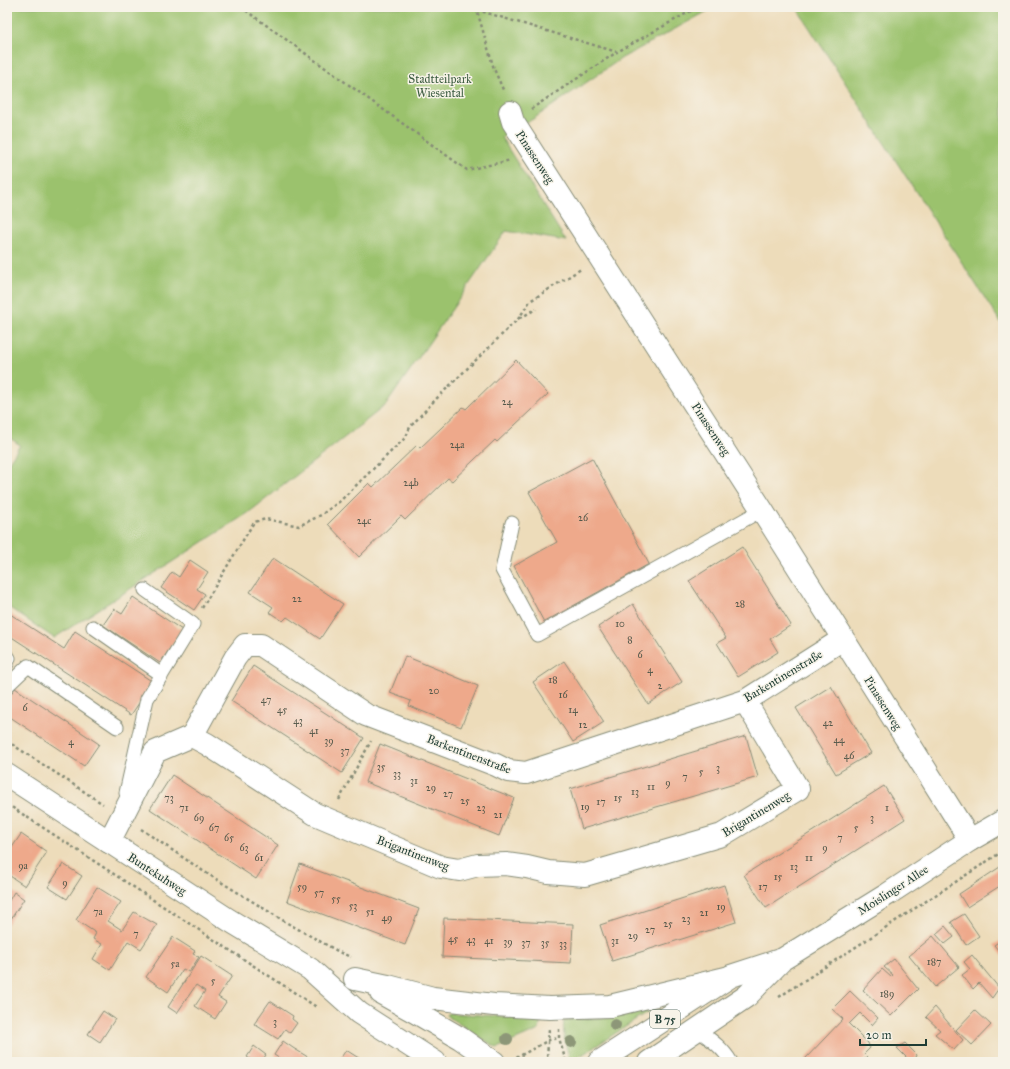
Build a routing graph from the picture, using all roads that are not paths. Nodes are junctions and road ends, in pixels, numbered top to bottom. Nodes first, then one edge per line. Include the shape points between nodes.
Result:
1 (512, 117) road end
2 (762, 510) junction
3 (512, 523) dead end
4 (145, 590) dead end
5 (93, 626) dead end
6 (843, 639) junction
7 (7, 657) edge
8 (7, 664) edge
9 (162, 675) junction
10 (7, 686) edge
11 (745, 701) junction
12 (117, 727) dead end
13 (192, 736) junction
14 (7, 775) edge
15 (121, 816) junction
16 (1003, 821) edge
17 (101, 837) junction
18 (970, 840) junction
19 (783, 959) junction
20 (310, 969) junction
21 (355, 969) junction
22 (732, 976) junction
23 (698, 1030) junction
24 (435, 1062) edge
25 (494, 1062) edge
26 (599, 1062) edge
27 (649, 1062) edge
28 (731, 1062) edge

1 - 2 street, Pinassenweg
2 - 3 lane via 537,635 502,570
2 - 6 street, Pinassenweg
4 - 9 lane via 193,624
5 - 9 lane
6 - 11 street, Barkentinenstraße
6 - 18 street, Pinassenweg
7 - 8 lane
9 - 15 lane via 147,699
10 - 12 lane via 28,666
11 - 13 street, Barkentinenstraße via 526,773 508,771 366,715 260,645 245,645 234,658
11 - 13 street, Brigantinenweg via 798,789 722,835 585,875 548,872 506,864 478,865 459,870 441,867 315,814
13 - 15 street via 155,752
14 - 17 street, Buntekuhweg
15 - 17 street
16 - 18 street, Moislinger Allee / B 75
17 - 20 street, Buntekuhweg
18 - 19 street, Moislinger Allee / B 75
19 - 22 street, Moislinger Allee / B 75
19 - 23 street, Moislinger Allee / B 75 via 747,996
20 - 21 street, Buntekuhweg
20 - 24 street, Buntekuhweg via 359,1013
21 - 22 street via 388,986 433,998 550,1008 610,1006
21 - 25 street, Buntekuhweg via 415,1012 460,1038
22 - 26 street, Moislinger Allee / B 75
23 - 27 street, Moislinger Allee / B 75
23 - 28 lane via 714,1042

